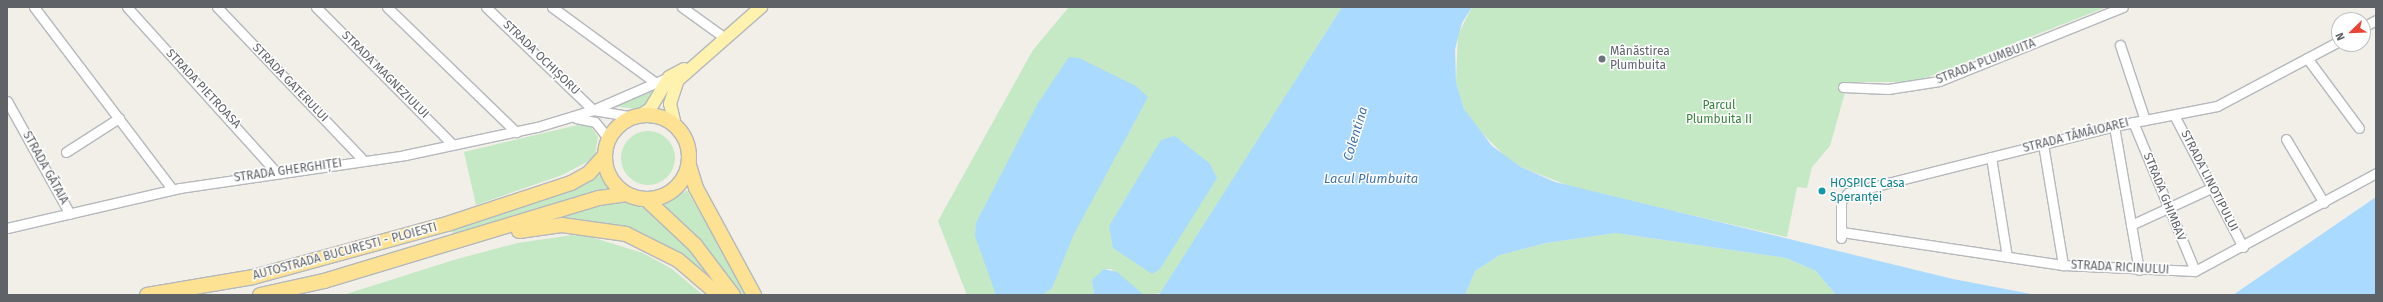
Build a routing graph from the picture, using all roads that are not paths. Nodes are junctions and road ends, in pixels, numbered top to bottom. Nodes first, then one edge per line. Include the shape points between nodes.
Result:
1 (34, 7) edge
2 (126, 7) edge
3 (217, 7) edge
4 (316, 7) edge
5 (387, 7) edge
6 (486, 7) edge
7 (552, 7) edge
8 (682, 7) edge
9 (761, 7) edge
10 (2122, 7) edge
11 (724, 38) junction
12 (2120, 45) dead end
13 (2331, 45) edge
14 (2307, 58) junction
15 (688, 67) junction
16 (669, 77) junction
17 (656, 83) junction
18 (1843, 87) dead end
19 (7, 101) edge
20 (594, 110) junction
21 (2174, 115) junction
22 (637, 116) junction
23 (119, 118) junction
24 (571, 119) junction
25 (2145, 120) junction
26 (2133, 122) junction
27 (675, 125) junction
28 (2114, 126) junction
29 (2358, 128) dead end
30 (516, 132) junction
31 (609, 139) junction
32 (2286, 139) dead end
33 (453, 144) junction
34 (2043, 144) junction
35 (66, 152) dead end
36 (605, 155) junction
37 (1991, 158) junction
38 (363, 160) junction
39 (689, 165) junction
40 (277, 172) junction
41 (2376, 173) edge
42 (2211, 188) junction
43 (172, 189) junction
44 (627, 194) junction
45 (647, 200) junction
46 (2324, 203) junction
47 (2169, 207) junction
48 (70, 214) junction
49 (2131, 225) junction
50 (7, 228) edge
51 (1842, 235) joint
52 (465, 239) junction
53 (2243, 247) junction
54 (2007, 257) junction
55 (2063, 265) junction
56 (2139, 270) junction
57 (2195, 271) junction
58 (147, 295) edge
59 (260, 295) edge
60 (719, 295) edge
61 (733, 295) edge
62 (754, 295) edge

1 - 23 street
2 - 40 street, STRADA PIETROASA
3 - 38 street, STRADA GATERULUI
4 - 33 street, STRADA MAGNEZIULUI
5 - 30 street
6 - 20 street, STRADA OCHIȘORU
7 - 17 street
8 - 11 street
9 - 11 main road, STRADA GHERGHIȚEI
10 - 18 street, STRADA PLUMBUITA via 1938,81 1888,89
11 - 15 main road, STRADA GHERGHIȚEI
12 - 25 street
13 - 14 street, STRADA TĂMÂIOAREI
14 - 21 street, STRADA TĂMÂIOAREI via 2232,100
14 - 29 street
15 - 16 main road, STRADA GHERGHIȚEI
15 - 27 main road, STRADA GHERGHIȚEI via 672,90 671,112
16 - 17 street, STRADA GHERGHIȚEI
16 - 22 main road via 650,109
17 - 20 street, STRADA GHERGHIȚEI
19 - 48 street, STRADA GĂTAIA
20 - 22 street
20 - 24 street, STRADA GHERGHIȚEI
21 - 25 street, STRADA TĂMÂIOAREI
21 - 42 street, STRADA LINOTIPULUI
22 - 27 highway via 658,117
22 - 31 highway via 619,125
23 - 35 street
23 - 43 street
24 - 30 street, STRADA GHERGHIȚEI
24 - 31 street, STRADA GHERGHIȚEI via 592,120
25 - 26 street, STRADA TĂMÂIOAREI
26 - 28 street, STRADA TĂMÂIOAREI
26 - 47 street, STRADA GHIMBAV
27 - 39 highway via 687,144
28 - 34 street, STRADA TĂMÂIOAREI
28 - 49 street
30 - 33 street, STRADA GHERGHIȚEI
31 - 36 highway
32 - 46 street
33 - 38 street, STRADA GHERGHIȚEI
34 - 37 street, STRADA TĂMÂIOAREI
34 - 55 street
36 - 44 highway via 613,182
36 - 58 highway, AUTOSTRADA BUCURESTI - PLOIESTI via 577,180 494,210 320,261 252,277
37 - 51 street, STRADA TĂMÂIOAREI via 1845,194 1841,201
37 - 54 street
38 - 40 street, STRADA GHERGHIȚEI
39 - 45 highway via 674,190
39 - 62 highway via 696,188
40 - 43 street, STRADA GHERGHIȚEI
41 - 46 street, STRADA RICINULUI
42 - 47 street
42 - 53 street, STRADA LINOTIPULUI
43 - 48 street, STRADA GHERGHIȚEI
44 - 45 highway
44 - 52 highway via 599,198
45 - 61 highway via 695,245
46 - 53 street, STRADA RICINULUI
47 - 49 street
47 - 57 street, STRADA GHIMBAV
48 - 50 street, STRADA GHERGHIȚEI
49 - 56 street
51 - 54 street, STRADA RICINULUI
52 - 59 highway, AUTOSTRADA BUCURESTI - PLOIESTI via 324,280
52 - 60 highway via 490,238 562,225 605,229 659,248 697,273
53 - 57 street, STRADA RICINULUI
54 - 55 street, STRADA RICINULUI
55 - 56 street, STRADA RICINULUI
56 - 57 street, STRADA RICINULUI

